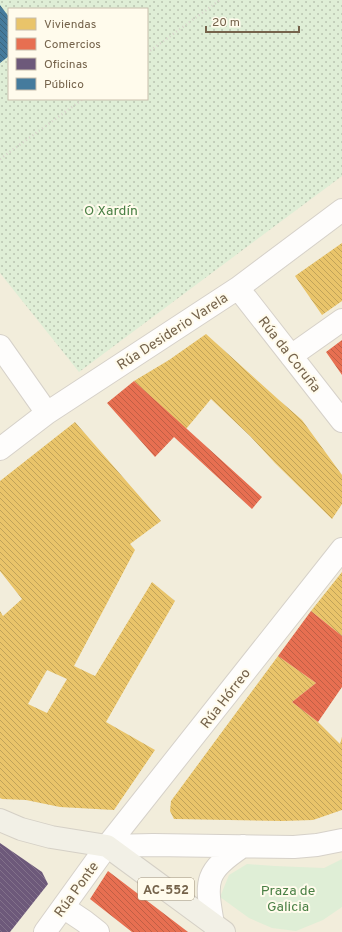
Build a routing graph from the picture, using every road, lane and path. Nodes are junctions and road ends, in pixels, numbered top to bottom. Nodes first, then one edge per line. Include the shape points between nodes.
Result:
1 (220, 0) edge
2 (148, 52) edge
3 (82, 100) edge
4 (0, 159) edge
5 (342, 210) edge
6 (238, 288) junction
7 (342, 320) edge
8 (0, 346) edge
9 (291, 356) junction
10 (47, 413) junction
11 (342, 421) edge
12 (0, 450) edge
13 (342, 549) edge
14 (0, 820) edge
15 (342, 840) edge
16 (107, 846) junction
17 (243, 846) junction
18 (63, 907) junction
19 (218, 928) edge
20 (45, 932) edge
21 (98, 932) edge

1 - 2 path
3 - 4 path
5 - 6 street, Rúa Desiderio Varela
6 - 9 street, Rúa da Coruña
6 - 10 street, Rúa Desiderio Varela
7 - 9 street
8 - 10 street
9 - 11 street, Rúa da Coruña
10 - 12 street, Rúa Desiderio Varela
13 - 16 street, Rúa Hórreo
14 - 16 main road, AC-552 via 21,830
15 - 17 street via 317,845
16 - 17 street
16 - 18 street, Rúa Ponte
16 - 19 main road, AC-552
17 - 19 street via 224,859 213,871 209,883 208,897
18 - 20 street, Rúa Ponte
18 - 21 street

